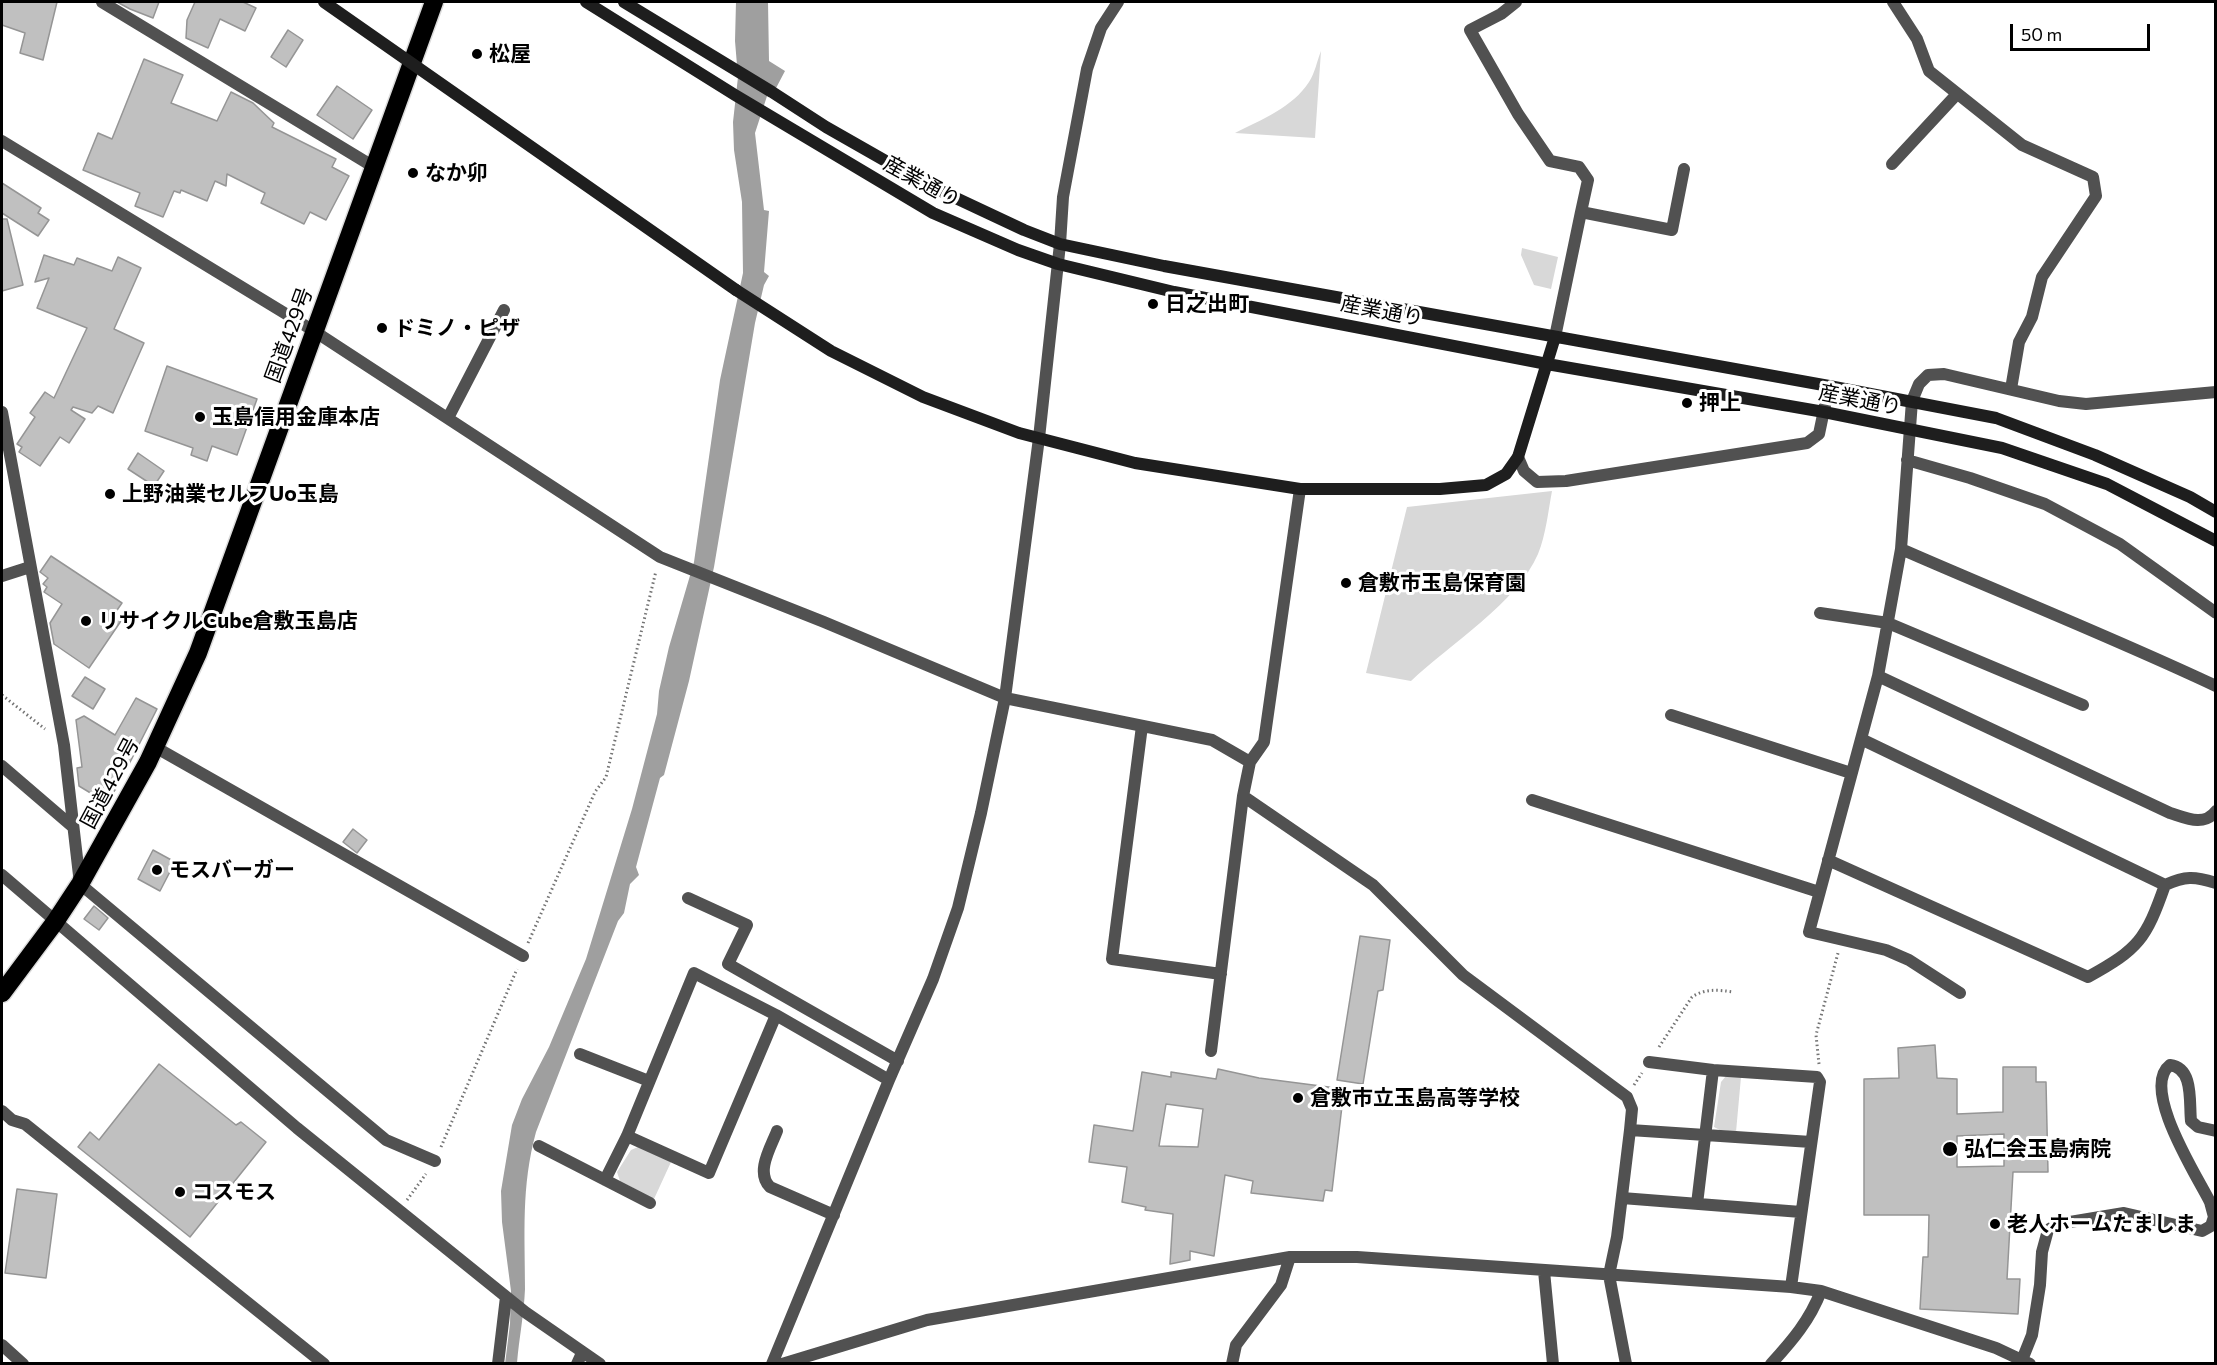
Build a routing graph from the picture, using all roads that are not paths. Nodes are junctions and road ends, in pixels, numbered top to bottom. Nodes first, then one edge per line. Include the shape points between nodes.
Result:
1 (102, 2) edge
2 (324, 2) edge
3 (434, 2) edge
4 (586, 2) edge
5 (624, 2) edge
6 (1118, 2) edge
7 (1516, 2) edge
8 (1893, 2) edge
9 (1957, 94) junction
10 (2, 141) edge
11 (1893, 164) dead end
12 (374, 167) junction
13 (1684, 169) dead end
14 (1581, 212) junction
15 (1060, 244) junction
16 (1058, 264) junction
17 (504, 310) dead end
18 (314, 331) junction
19 (1555, 337) junction
20 (1547, 364) junction
21 (1829, 386) junction
22 (2011, 389) junction
23 (2216, 392) edge
24 (1912, 402) junction
25 (2, 412) edge
26 (1824, 412) junction
27 (448, 418) junction
28 (1910, 429) junction
29 (1039, 438) junction
30 (1518, 457) junction
31 (1907, 460) junction
32 (1300, 489) junction
33 (2216, 512) edge
34 (2216, 541) edge
35 (1901, 549) junction
36 (30, 567) junction
37 (2, 576) edge
38 (1820, 613) dead end
39 (2216, 613) edge
40 (1888, 623) junction
41 (1878, 676) junction
42 (2216, 686) edge
43 (1005, 698) junction
44 (2083, 705) dead end
45 (1671, 715) dead end
46 (1142, 726) junction
47 (1861, 739) junction
48 (155, 747) junction
49 (1250, 762) junction
50 (2, 766) edge
51 (1851, 773) junction
52 (1243, 796) junction
53 (1532, 800) dead end
54 (2216, 811) edge
55 (73, 827) junction
56 (1828, 860) junction
57 (2, 875) edge
58 (2216, 883) edge
59 (80, 884) junction
60 (2165, 885) junction
61 (1819, 892) junction
62 (688, 898) dead end
63 (55, 922) junction
64 (523, 956) road end
65 (728, 964) junction
66 (1221, 974) junction
67 (717, 985) junction
68 (2, 993) edge
69 (1960, 993) dead end
70 (776, 1015) junction
71 (1211, 1051) dead end
72 (580, 1054) dead end
73 (898, 1061) junction
74 (1649, 1062) road end
75 (1713, 1070) junction
76 (889, 1080) junction
77 (650, 1081) junction
78 (2, 1111) edge
79 (1630, 1130) junction
80 (777, 1131) dead end
81 (2216, 1131) edge
82 (1705, 1134) junction
83 (627, 1136) junction
84 (1811, 1142) junction
85 (539, 1146) dead end
86 (435, 1161) road end
87 (605, 1180) junction
88 (1622, 1198) junction
89 (650, 1203) dead end
90 (1697, 1204) junction
91 (1801, 1212) junction
92 (834, 1215) junction
93 (1290, 1257) junction
94 (1544, 1271) junction
95 (1609, 1275) junction
96 (1791, 1287) junction
97 (1821, 1291) junction
98 (506, 1297) junction
99 (2, 1345) edge
100 (579, 1358) edge
101 (2026, 1362) edge
102 (23, 1364) edge
103 (324, 1364) edge
104 (498, 1364) edge
105 (600, 1364) edge
106 (772, 1364) edge
107 (782, 1364) edge
108 (1232, 1364) edge
109 (1554, 1364) edge
110 (1626, 1364) edge
111 (1771, 1364) edge

1 - 12 street
2 - 29 street, bridge via 736,290 831,351 923,397
3 - 12 highway, 国道429号
4 - 16 street, 産業通り via 933,213
5 - 15 street, 産業通り via 926,184
6 - 15 street via 1101,28 1087,69 1063,197
7 - 14 street via 1501,15 1470,30 1550,161 1579,167 1588,180
8 - 9 street via 1917,39 1929,71
9 - 11 street
9 - 22 street via 2022,145 2093,177 2096,196 2042,277 2032,317 2019,342
10 - 18 street
12 - 18 highway, 国道429号
13 - 14 street via 1672,230
14 - 19 street
15 - 16 street
15 - 19 street, 産業通り
16 - 20 street, 産業通り via 1174,292
16 - 29 street
17 - 27 street
18 - 27 street
18 - 48 highway, 国道429号 via 198,653
19 - 20 street
19 - 21 street, 産業通り
20 - 26 street, 産業通り
20 - 30 street
21 - 24 street, 産業通り
21 - 26 street
22 - 23 street via 2086,404
22 - 24 street via 1936,373 1919,384
24 - 28 street
24 - 33 street, 産業通り via 1996,418 2096,455
25 - 36 street
26 - 28 street, 産業通り
26 - 30 street via 1819,434 1807,443 1566,481 1537,482 1524,471
27 - 43 street via 660,557
28 - 31 street
28 - 34 street, 産業通り via 2002,448 2107,484
29 - 32 street via 1135,463
29 - 43 street
30 - 32 street via 1506,474 1486,485 1440,489
31 - 35 street
31 - 39 street via 2045,504 2121,544
32 - 49 street via 1264,742
35 - 40 street
35 - 42 street
36 - 37 street
36 - 55 street via 64,745
38 - 40 street
40 - 41 street
40 - 44 street
41 - 47 street
41 - 54 street via 2170,813 2197,821
43 - 46 street
43 - 73 street via 958,908
45 - 51 street
46 - 49 street via 1212,740
46 - 66 street via 1112,959
47 - 51 street
47 - 60 street
48 - 59 highway, 国道429号
48 - 64 street
49 - 52 street
50 - 55 street
51 - 56 street
52 - 66 street
52 - 79 street via 1373,885 1463,975 1627,1097 1632,1109
53 - 61 street
55 - 59 street
56 - 60 street via 2088,977 2118,961 2138,943 2149,928
56 - 61 street
57 - 63 street
58 - 60 street via 2183,877
59 - 63 highway, 国道429号
59 - 86 street via 386,1140
61 - 69 street via 1809,932 1886,950
62 - 65 street via 747,925
63 - 68 highway, 国道429号
63 - 98 street via 297,1128
65 - 67 street
65 - 73 street
66 - 71 street
67 - 70 street
67 - 77 street via 693,973
70 - 76 street
70 - 83 street via 709,1173
72 - 77 street
73 - 76 street
74 - 75 street
75 - 82 street
75 - 84 street via 1817,1077 1820,1082
76 - 92 street
77 - 83 street
78 - 103 street via 25,1124
79 - 82 street
79 - 88 street
80 - 92 street via 763,1171 765,1182
81 - 101 street via 2191,1121 2187,1078 2184,1071 2170,1065 2162,1075 2160,1088 2166,1114 2210,1202 2214,1217 2211,1227 2202,1231 2124,1213 2058,1224 2048,1230
82 - 84 street
82 - 90 street
83 - 87 street
84 - 91 street
85 - 87 street
87 - 89 street
88 - 90 street
88 - 95 street
90 - 91 street
91 - 96 street
92 - 106 street
93 - 94 street via 1357,1257
93 - 107 street via 927,1320
93 - 108 street via 1281,1285 1236,1345
94 - 95 street
94 - 109 street
95 - 96 street
95 - 110 street
96 - 97 street
97 - 101 street via 1996,1348
97 - 111 street via 1810,1316
98 - 100 street
98 - 104 street
99 - 102 street
100 - 105 street

